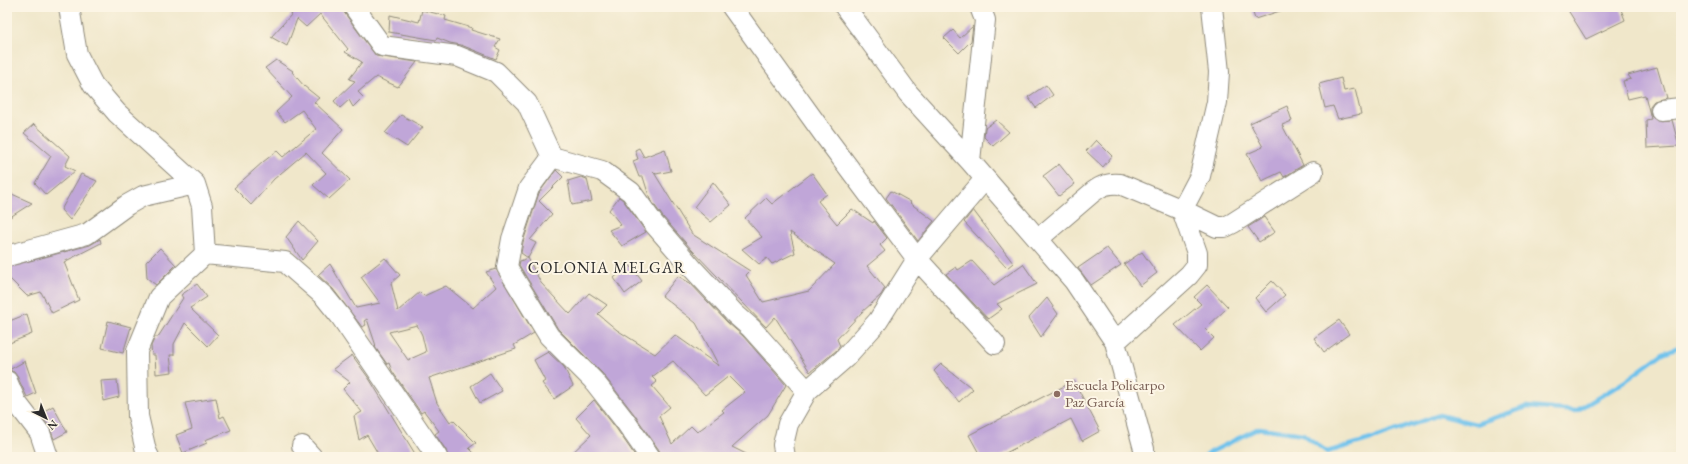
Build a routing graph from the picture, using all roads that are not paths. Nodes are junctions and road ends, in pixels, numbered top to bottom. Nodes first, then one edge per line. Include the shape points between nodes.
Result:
1 (69, 7) edge
2 (354, 7) edge
3 (732, 7) edge
4 (845, 7) edge
5 (980, 7) edge
6 (1212, 7) edge
7 (1681, 108) edge
8 (1661, 110) dead end
9 (552, 157) junction
10 (970, 161) junction
11 (1313, 172) dead end
12 (986, 179) junction
13 (195, 184) junction
14 (1182, 210) junction
15 (1038, 239) junction
16 (205, 254) junction
17 (7, 256) edge
18 (917, 259) junction
19 (1115, 342) junction
20 (995, 344) dead end
21 (7, 381) edge
22 (808, 391) junction
23 (11, 400) edge
24 (48, 457) edge
25 (149, 457) edge
26 (437, 457) edge
27 (650, 457) edge
28 (785, 457) edge
29 (1144, 457) edge

1 - 13 street via 77,54 93,85 117,113
2 - 9 street via 382,46 457,56 496,72 527,103
3 - 18 street
4 - 10 street via 908,93
5 - 10 street via 985,20
6 - 14 street via 1219,72 1217,102 1200,176
7 - 8 street
9 - 22 street via 602,171 631,192 693,270 751,328
9 - 27 street via 529,188 512,239 507,267 549,336 593,380
10 - 12 street
11 - 14 street via 1225,227 1217,227
12 - 15 street
12 - 18 street
13 - 16 street via 202,206
13 - 17 street via 143,196 87,234
14 - 15 street via 1112,183 1093,192
14 - 19 street via 1197,253 1197,265 1190,275
15 - 19 street via 1074,281
16 - 25 street via 159,297 137,351 138,416
16 - 26 street via 285,262 324,296
18 - 20 street
18 - 22 street via 878,321 845,358
19 - 29 street
21 - 23 street
22 - 28 street via 788,424 783,446
23 - 24 street via 40,433

